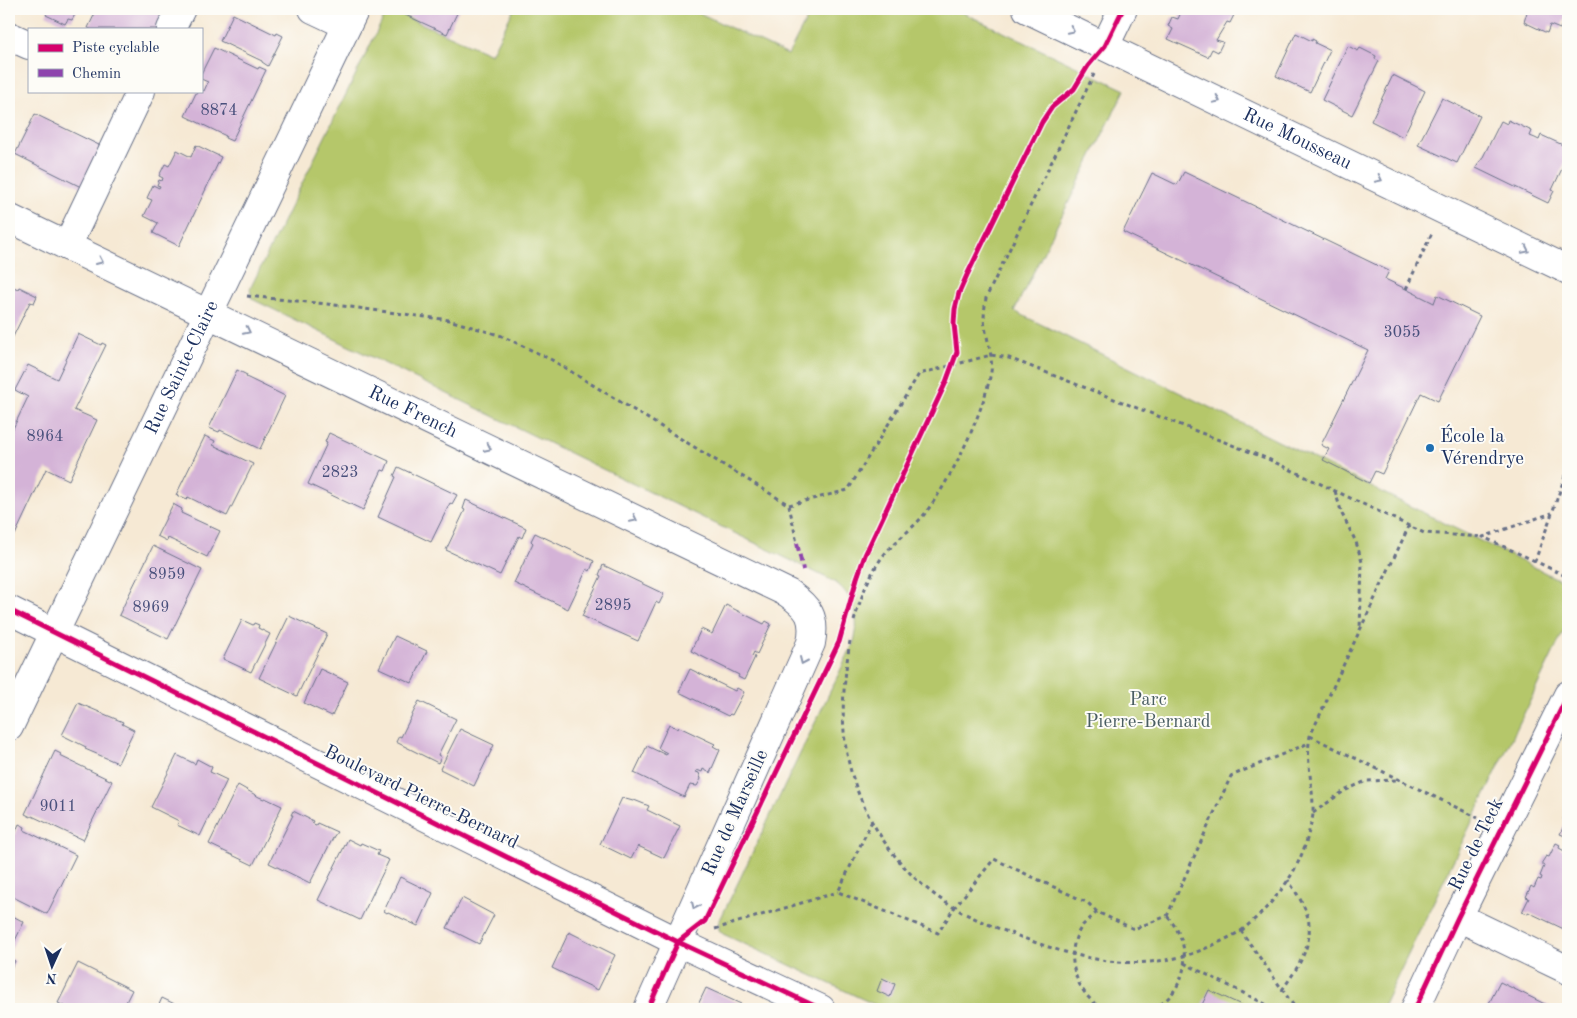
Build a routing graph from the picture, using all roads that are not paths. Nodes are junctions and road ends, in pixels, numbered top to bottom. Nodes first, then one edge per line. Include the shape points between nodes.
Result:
1 (181, 9) edge
2 (313, 9) edge
3 (1027, 9) edge
4 (1122, 9) edge
5 (351, 17) edge
6 (172, 28) edge
7 (9, 36) edge
8 (28, 45) edge
9 (1105, 46) junction
10 (134, 93) edge
11 (9, 218) edge
12 (67, 246) junction
13 (1568, 270) edge
14 (209, 313) junction
15 (9, 610) edge
16 (811, 614) joint
17 (53, 632) junction
18 (1568, 694) edge
19 (9, 726) edge
20 (1458, 918) junction
21 (678, 942) junction
22 (1568, 970) edge
23 (648, 1009) edge
24 (821, 1009) edge
25 (1416, 1009) edge

1 - 6 street
2 - 5 street
3 -> 9 street, Rue Mousseau
4 - 9 street
5 - 14 street, Rue Sainte-Claire
7 - 8 street
9 -> 13 street, Rue Mousseau
10 - 12 street
11 - 12 street, Rue French
12 -> 14 street, Rue French
14 -> 16 street, Rue French via 788,593
14 - 17 street, Rue Sainte-Claire
15 - 17 street, Boulevard Pierre-Bernard
16 -> 21 street, Rue de Marseille via 814,628 811,643
17 - 19 street, Rue Sainte-Claire
17 - 21 street, Boulevard Pierre-Bernard
18 - 20 street, Rue de Teck
20 - 22 street
20 - 25 street, Rue de Teck
21 - 23 street, Rue de Marseille
21 - 24 street, Boulevard Pierre-Bernard

